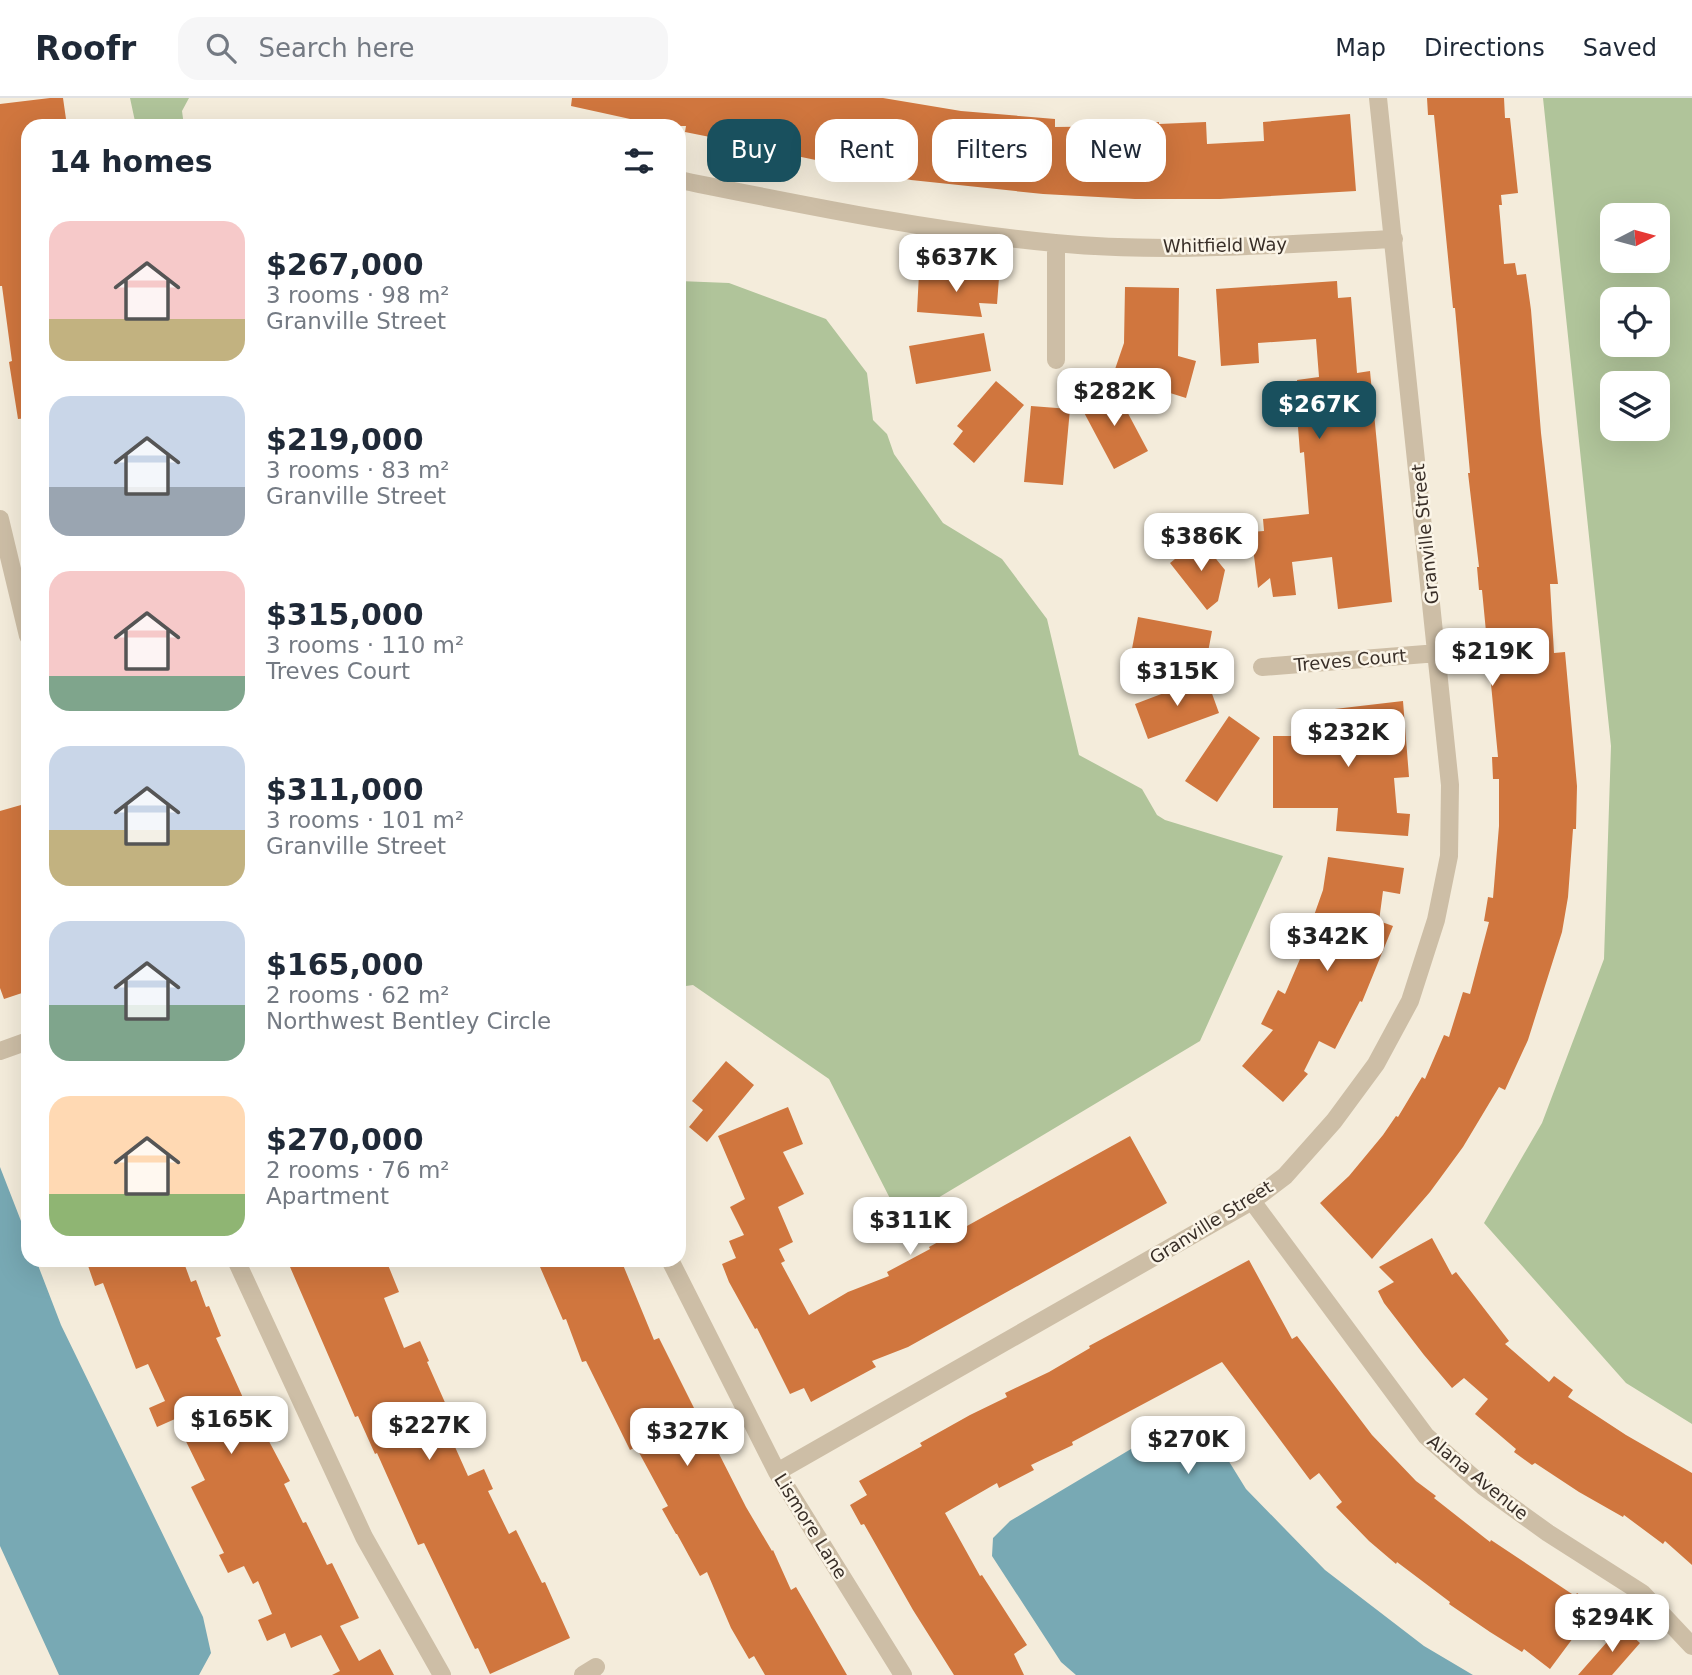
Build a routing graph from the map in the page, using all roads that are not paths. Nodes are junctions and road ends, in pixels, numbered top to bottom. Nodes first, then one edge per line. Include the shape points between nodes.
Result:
1 (1378, 98) edge
2 (686, 181) edge
3 (1394, 239) junction
4 (1056, 243) junction
5 (1056, 360) dead end
6 (0, 519) edge
7 (21, 607) edge
8 (1438, 653) junction
9 (1262, 667) dead end
10 (21, 1044) edge
11 (0, 1051) edge
12 (1252, 1201) junction
13 (239, 1267) edge
14 (674, 1267) edge
15 (777, 1472) junction
16 (1692, 1646) edge
17 (442, 1675) edge
18 (903, 1675) edge

1 - 3 street, Granville Street
2 - 4 street, Whitfield Way via 906,225
3 - 4 street, Whitfield Way via 1207,248
3 - 8 street, Granville Street
4 - 5 street
6 - 7 street
8 - 9 street, Treves Court
8 - 12 street, Granville Street via 1450,785 1449,856 1436,920 1410,1001 1376,1064 1334,1121 1285,1176
10 - 11 street
12 - 15 street, Granville Street
12 - 16 street, Alana Avenue via 1426,1436 1484,1487 1642,1593
13 - 17 street via 364,1537
14 - 15 street, Lismore Lane
15 - 18 street, Lismore Lane

